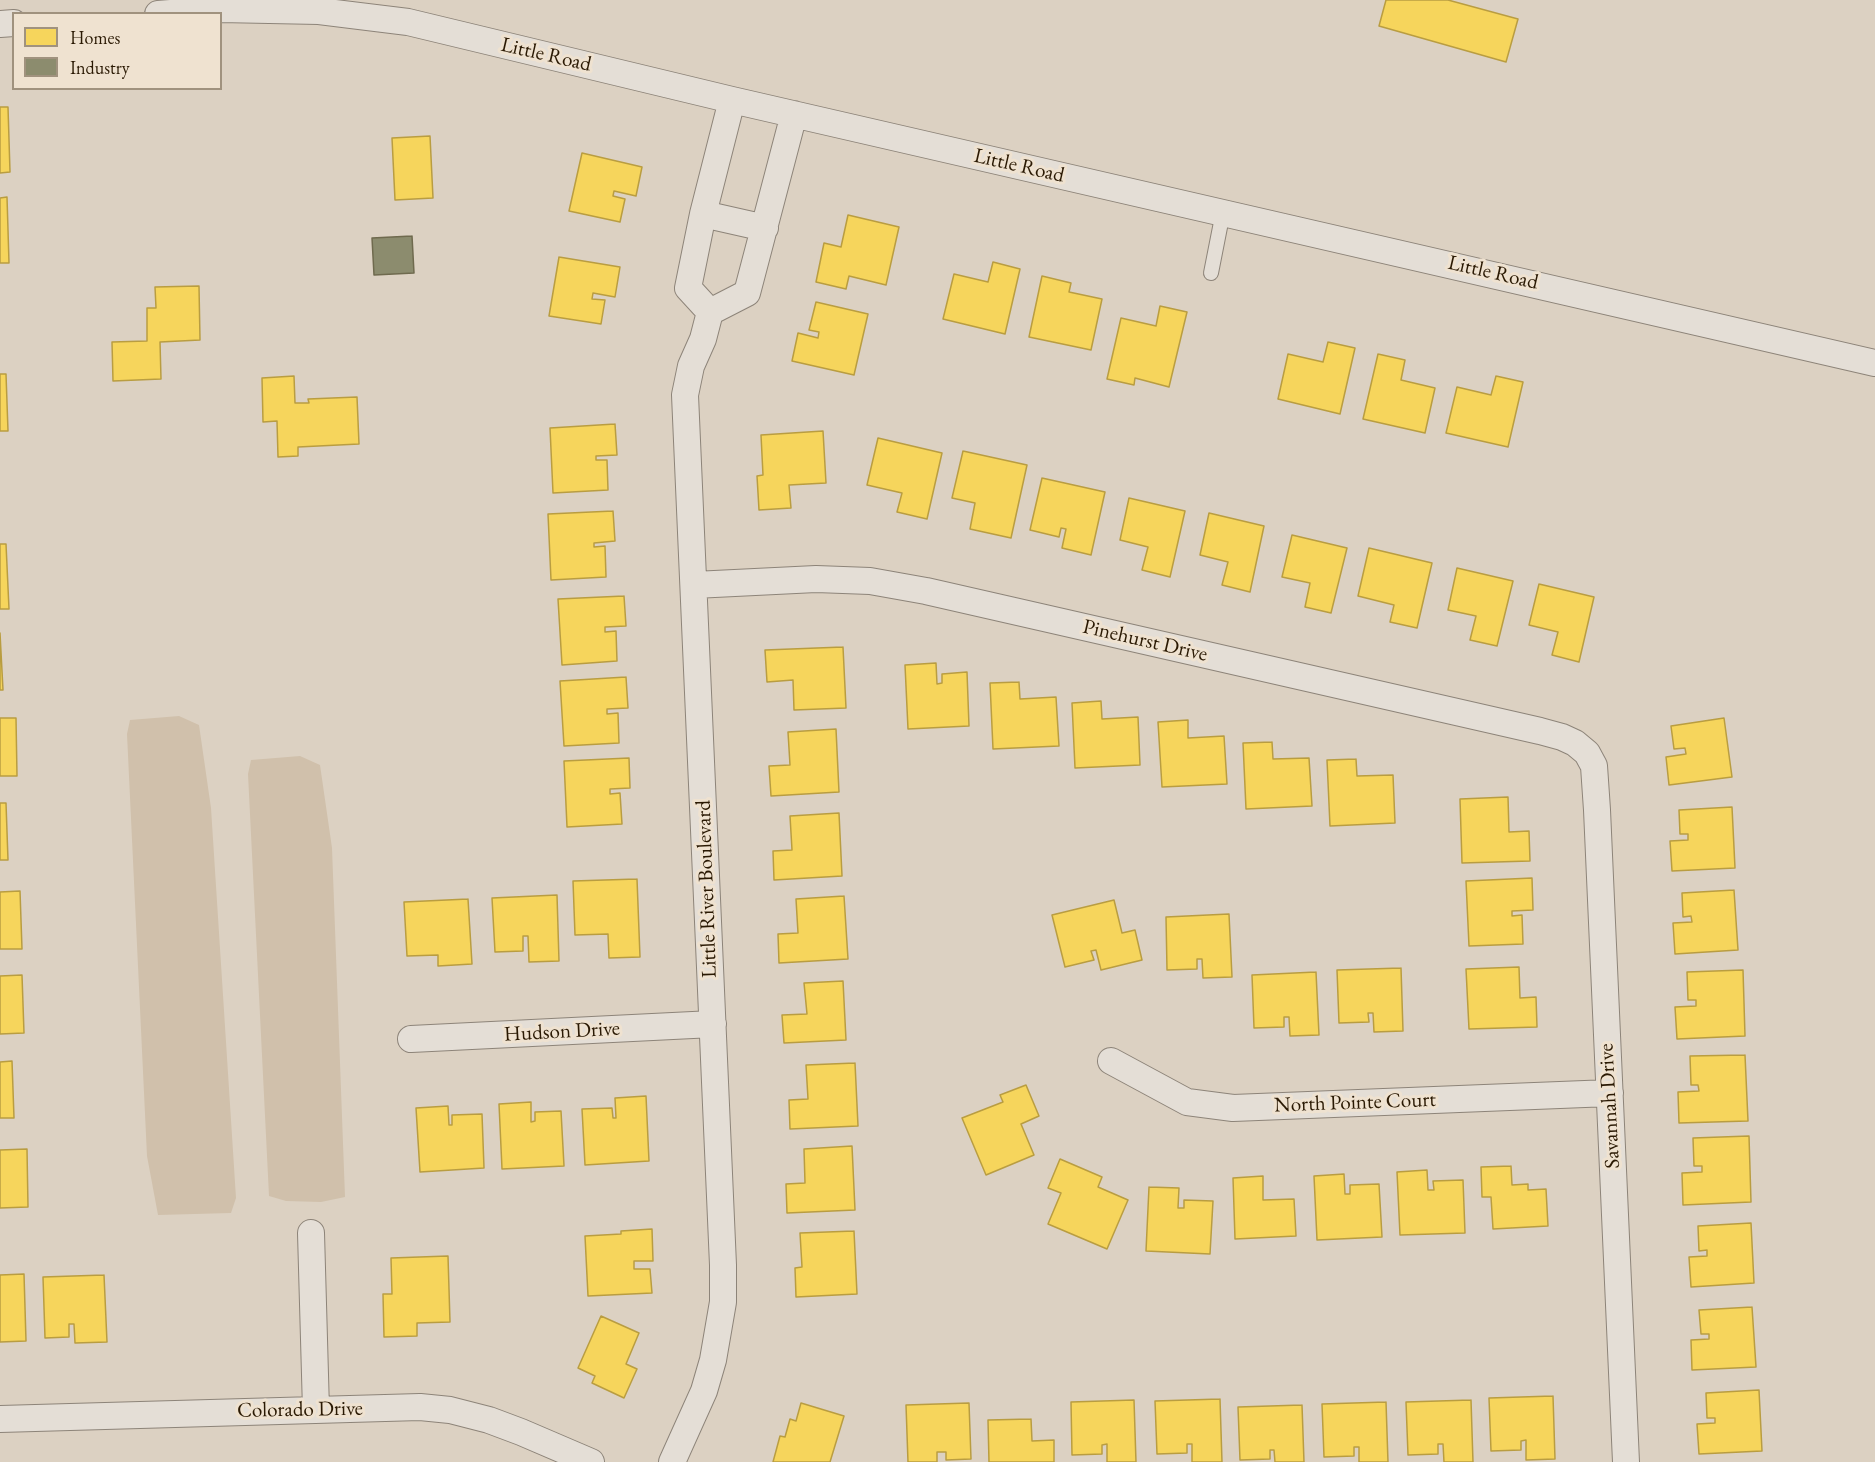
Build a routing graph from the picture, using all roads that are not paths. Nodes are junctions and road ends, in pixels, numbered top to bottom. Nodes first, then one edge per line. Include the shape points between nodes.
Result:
1 (183, 12) edge
2 (732, 100) junction
3 (794, 114) junction
4 (1224, 212) junction
5 (703, 214) junction
6 (765, 228) junction
7 (1211, 273) dead end
8 (710, 312) junction
9 (1875, 363) edge
10 (694, 585) junction
11 (1587, 753) joint
12 (713, 1024) junction
13 (411, 1039) dead end
14 (1111, 1061) dead end
15 (1610, 1093) junction
16 (311, 1233) dead end
17 (316, 1410) junction
18 (0, 1419) edge
19 (591, 1462) edge
20 (672, 1462) edge
21 (1626, 1462) edge

1 - 2 street, Little Road via 319,10 377,17
2 - 3 street, Little Road
2 - 5 street
3 - 4 street, Little Road
3 - 6 street
4 - 7 lane
4 - 9 street, Little Road
5 - 6 street
5 - 8 street via 688,288
6 - 8 street via 747,293
8 - 10 street, Little River Boulevard via 685,395
10 - 11 street, Pinehurst Drive via 816,579 870,581 926,591 1540,731 1575,743
10 - 12 street, Little River Boulevard
11 - 15 street, Savannah Drive via 1594,766 1597,810
12 - 13 street, Hudson Drive
12 - 20 street, Little River Boulevard via 723,1302 704,1391
14 - 15 street, North Pointe Court via 1187,1102 1233,1108
15 - 21 street, Savannah Drive
16 - 17 street
17 - 18 street, Colorado Drive
17 - 19 street, Colorado Drive via 450,1410 489,1420

